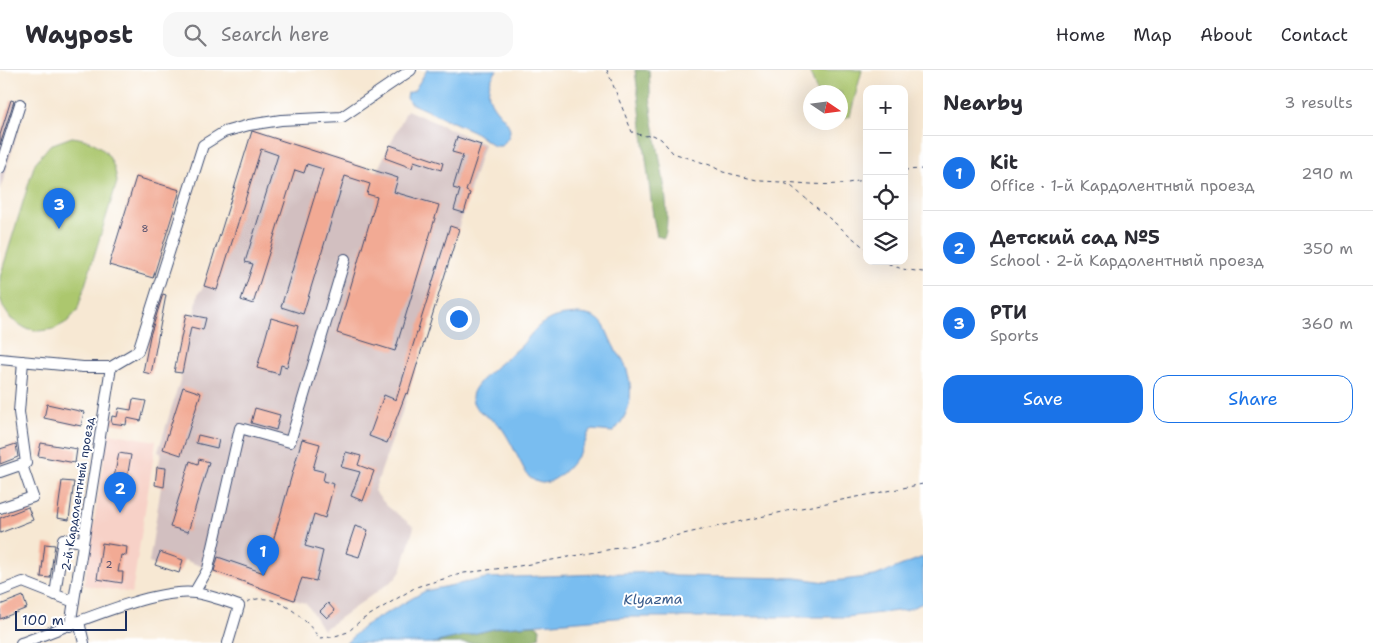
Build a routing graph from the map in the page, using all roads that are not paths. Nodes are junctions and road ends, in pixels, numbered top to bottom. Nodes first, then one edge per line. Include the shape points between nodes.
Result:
1 (411, 70) edge
2 (20, 104) dead end
3 (0, 168) edge
4 (346, 260) dead end
5 (0, 359) edge
6 (22, 361) junction
7 (111, 367) junction
8 (22, 465) junction
9 (0, 472) edge
10 (0, 508) edge
11 (83, 542) junction
12 (0, 591) edge
13 (194, 593) junction
14 (55, 595) junction
15 (74, 602) junction
16 (74, 624) junction
17 (21, 643) edge
18 (84, 643) edge
19 (228, 643) edge

1 - 7 street via 342,116 249,125 224,132 203,145 138,351
2 - 3 street
4 - 13 street via 290,442 240,428 208,569
5 - 6 street
6 - 7 street
6 - 8 street via 18,412 26,463
7 - 11 street, 2-й Кардолентный проезд
8 - 9 street
8 - 10 street via 33,497
11 - 14 street via 63,539
11 - 15 street, 2-й Кардолентный проезд
12 - 14 street via 23,582
13 - 16 street via 164,594
13 - 19 street via 240,606
14 - 15 street
15 - 16 street, 2-й Кардолентный проезд
16 - 17 street
16 - 18 street

